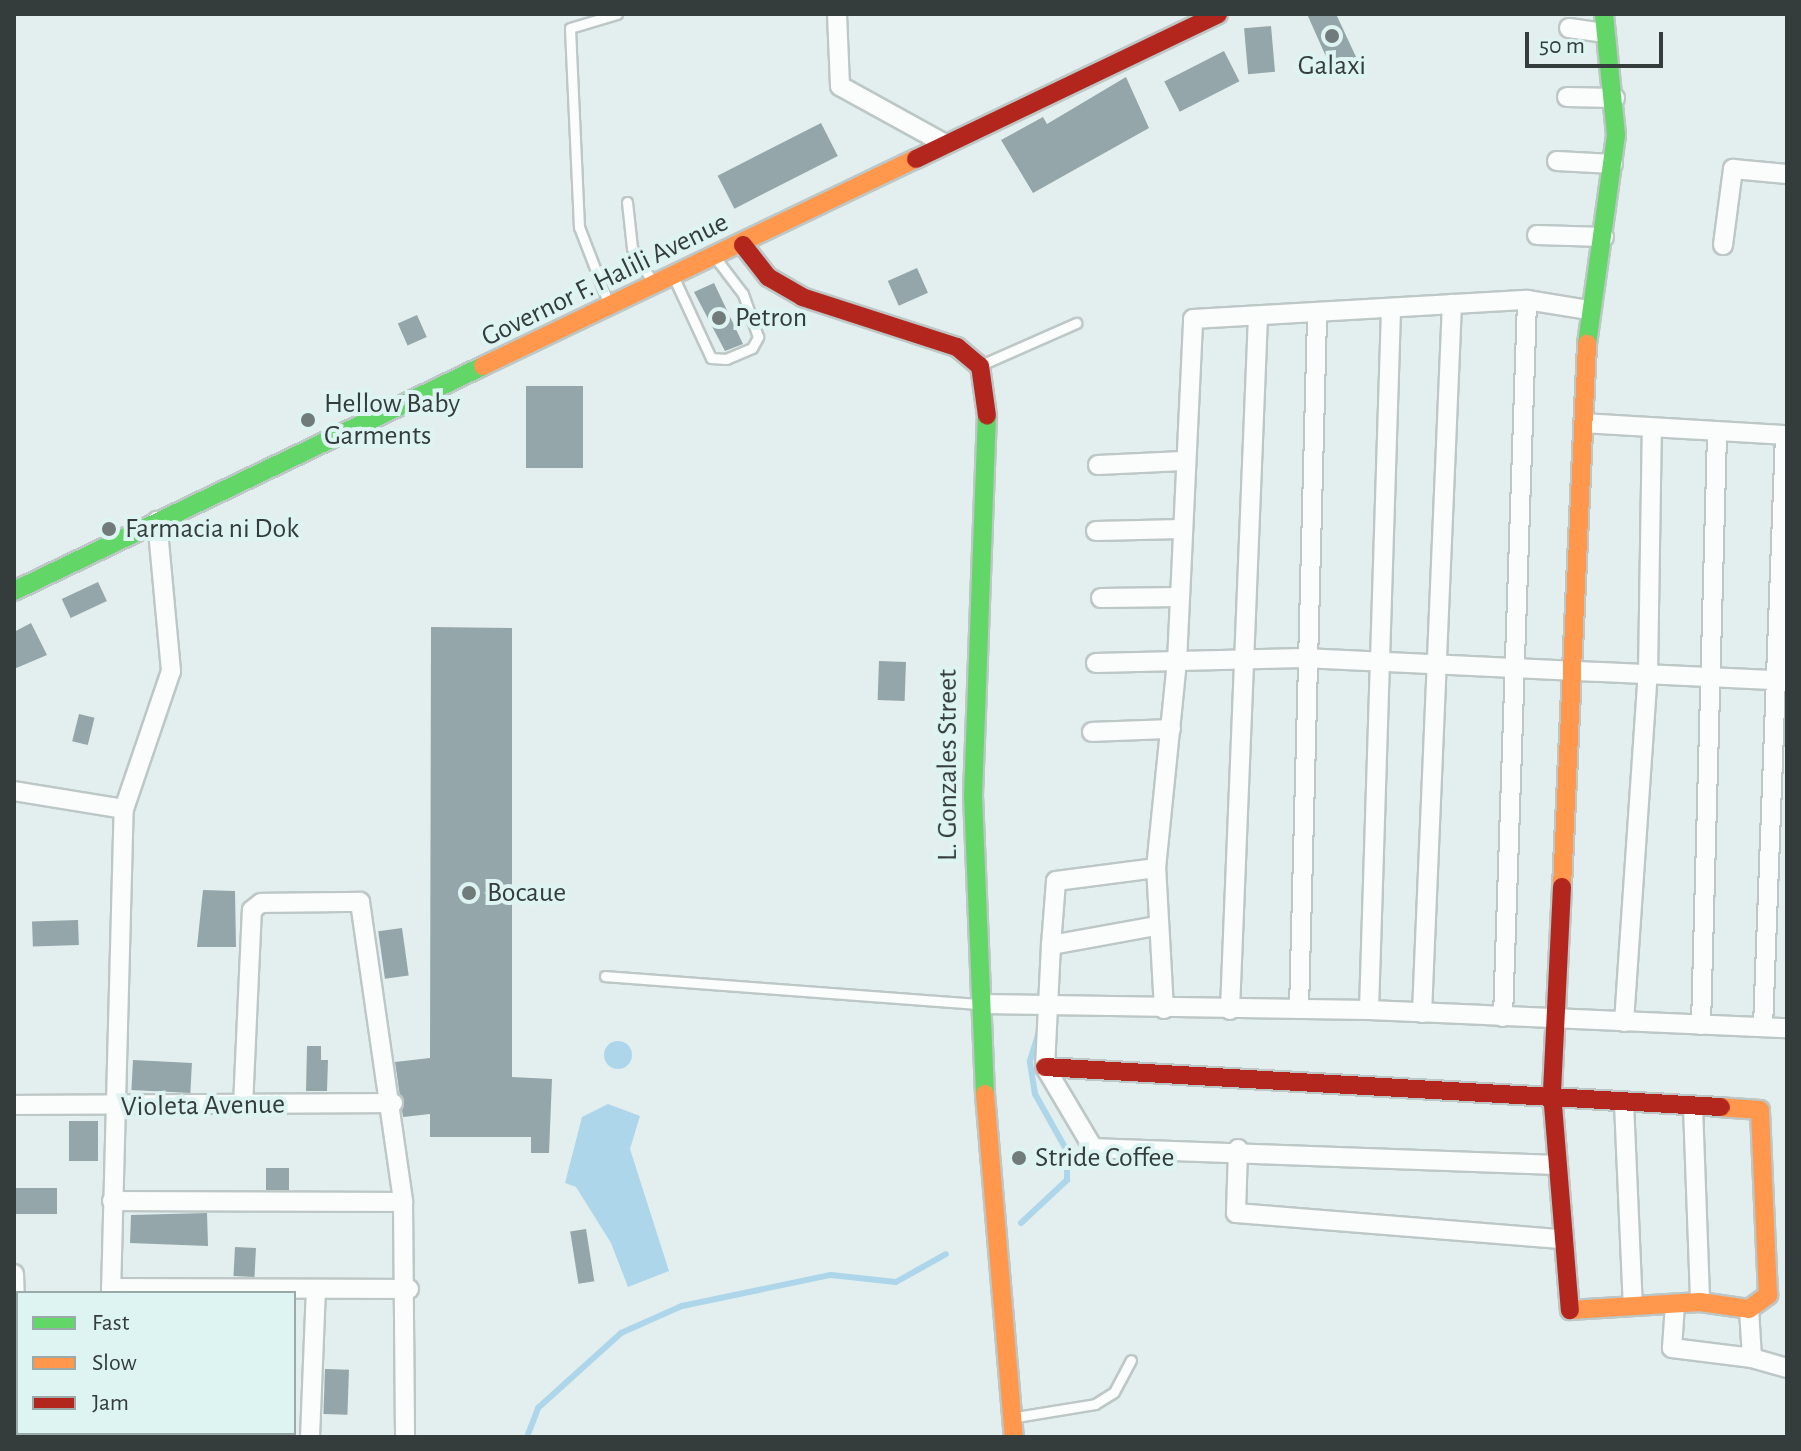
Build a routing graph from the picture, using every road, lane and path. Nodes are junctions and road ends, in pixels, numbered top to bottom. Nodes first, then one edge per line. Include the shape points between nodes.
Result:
1 (617, 14) edge
2 (837, 14) edge
3 (1218, 14) edge
4 (1605, 23) edge
5 (1569, 28) dead end
6 (1567, 97) dead end
7 (1615, 98) junction
8 (945, 144) junction
9 (1557, 161) dead end
10 (1613, 164) junction
11 (1787, 174) edge
12 (627, 202) dead end
13 (1537, 235) dead end
14 (1604, 237) junction
15 (743, 245) junction
16 (1723, 245) dead end
17 (716, 258) junction
18 (674, 278) junction
19 (656, 287) junction
20 (1527, 300) junction
21 (1452, 304) junction
22 (610, 308) junction
23 (1391, 310) junction
24 (1589, 310) junction
25 (1317, 316) junction
26 (1258, 317) junction
27 (1076, 323) dead end
28 (980, 366) junction
29 (1583, 423) junction
30 (1652, 429) junction
31 (1717, 433) junction
32 (1786, 435) edge
33 (1183, 461) junction
34 (1098, 465) dead end
35 (157, 521) junction
36 (1182, 529) junction
37 (1096, 531) dead end
38 (14, 591) edge
39 (1180, 597) junction
40 (1101, 598) dead end
41 (1303, 658) junction
42 (1248, 660) junction
43 (1380, 661) junction
44 (1177, 662) junction
45 (1096, 663) dead end
46 (1438, 665) junction
47 (1515, 669) junction
48 (1573, 672) junction
49 (1648, 674) junction
50 (1709, 679) junction
51 (1781, 681) edge
52 (1171, 729) junction
53 (1092, 732) dead end
54 (14, 791) edge
55 (124, 809) junction
56 (1156, 868) junction
57 (1156, 926) junction
58 (1051, 945) junction
59 (605, 976) dead end
60 (983, 1004) junction
61 (1049, 1007) junction
62 (1164, 1009) junction
63 (1299, 1009) junction
64 (1230, 1010) junction
65 (1369, 1010) junction
66 (1422, 1013) junction
67 (1503, 1017) junction
68 (1624, 1022) junction
69 (1558, 1023) junction
70 (1701, 1025) junction
71 (1763, 1027) junction
72 (1787, 1028) edge
73 (1045, 1067) junction
74 (1552, 1093) junction
75 (393, 1103) junction
76 (1624, 1103) junction
77 (14, 1105) edge
78 (243, 1106) junction
79 (112, 1107) junction
80 (1693, 1107) junction
81 (1238, 1149) junction
82 (1555, 1165) junction
83 (112, 1201) junction
84 (403, 1202) junction
85 (1561, 1239) junction
86 (14, 1274) edge
87 (409, 1289) junction
88 (316, 1290) junction
89 (111, 1291) edge
90 (240, 1291) edge
91 (1700, 1302) junction
92 (1675, 1304) junction
93 (1633, 1306) junction
94 (1749, 1309) junction
95 (16, 1330) edge
96 (1752, 1358) junction
97 (1131, 1360) dead end
98 (1787, 1368) edge
99 (1012, 1417) junction
100 (18, 1435) edge
101 (111, 1436) edge
102 (310, 1437) edge
103 (405, 1437) edge
104 (1014, 1437) edge

1 - 22 lane via 570,28 579,227
2 - 8 street via 840,86
3 - 8 street, Governor F. Halili Avenue
4 - 5 street
4 - 7 street
6 - 7 street
7 - 10 street
8 - 15 street, Governor F. Halili Avenue
9 - 10 street
10 - 14 street
11 - 16 street via 1733,169
12 - 19 lane via 632,248
13 - 14 street
14 - 24 street
15 - 17 street, Governor F. Halili Avenue
15 - 28 street via 777,285 922,330
17 - 18 street, Governor F. Halili Avenue
17 - 18 lane via 743,294 758,337 752,348 711,358
18 - 19 street, Governor F. Halili Avenue
19 - 22 street, Governor F. Halili Avenue
20 - 21 street
20 - 24 street
20 - 47 street
21 - 23 street
21 - 46 street
22 - 35 street, Governor F. Halili Avenue
23 - 25 street
23 - 43 street
24 - 29 street
25 - 26 street
25 - 41 street
26 - 33 street via 1193,319
26 - 42 street
27 - 28 lane
28 - 60 street, L. Gonzales Street via 991,412 973,795
29 - 30 street
29 - 48 street
30 - 31 street
30 - 49 street
31 - 32 street
31 - 50 street
32 - 51 street
33 - 34 street
33 - 36 street
35 - 38 street, Governor F. Halili Avenue
35 - 55 street via 171,671
36 - 37 street
36 - 39 street
39 - 40 street
39 - 44 street
41 - 42 street
41 - 43 street
41 - 63 street
42 - 44 street
42 - 64 street
43 - 46 street
43 - 65 street
44 - 45 street
44 - 52 street
46 - 47 street
46 - 66 street
47 - 48 street
47 - 67 street
48 - 49 street
48 - 69 street
49 - 50 street
49 - 68 street
50 - 51 street
50 - 70 street
51 - 71 street
52 - 53 street
52 - 56 street
54 - 55 street
55 - 79 street
56 - 57 street
56 - 58 street via 1056,881
57 - 58 street
57 - 62 street
58 - 61 street
59 - 60 lane
60 - 61 street
60 - 99 street, L. Gonzales Street
61 - 62 street
61 - 73 street
62 - 64 street
63 - 64 street
63 - 65 street
65 - 66 street
66 - 67 street
67 - 69 street
68 - 69 street
68 - 70 street
69 - 74 street
70 - 71 street
71 - 72 street
73 - 74 street
73 - 81 street via 1093,1148
74 - 76 street
74 - 82 street
75 - 78 street, Violeta Avenue
75 - 78 street via 365,906 353,900 261,903 252,910
75 - 84 street
76 - 80 street
76 - 93 street
77 - 79 street, Violeta Avenue
78 - 79 street, Violeta Avenue
79 - 83 street
80 - 91 street
80 - 94 street via 1760,1110 1768,1295
81 - 82 street
81 - 85 street via 1236,1213
82 - 85 street
83 - 84 street
83 - 89 street
84 - 87 street
85 - 93 street via 1566,1310
86 - 95 street
87 - 88 street
87 - 103 street
88 - 90 street
88 - 102 street
89 - 90 street
91 - 92 street
91 - 94 street
92 - 93 street
92 - 96 street via 1672,1348
94 - 96 street
96 - 98 street
97 - 99 lane via 1114,1392 1095,1404
99 - 104 street, L. Gonzales Street
100 - 101 street

